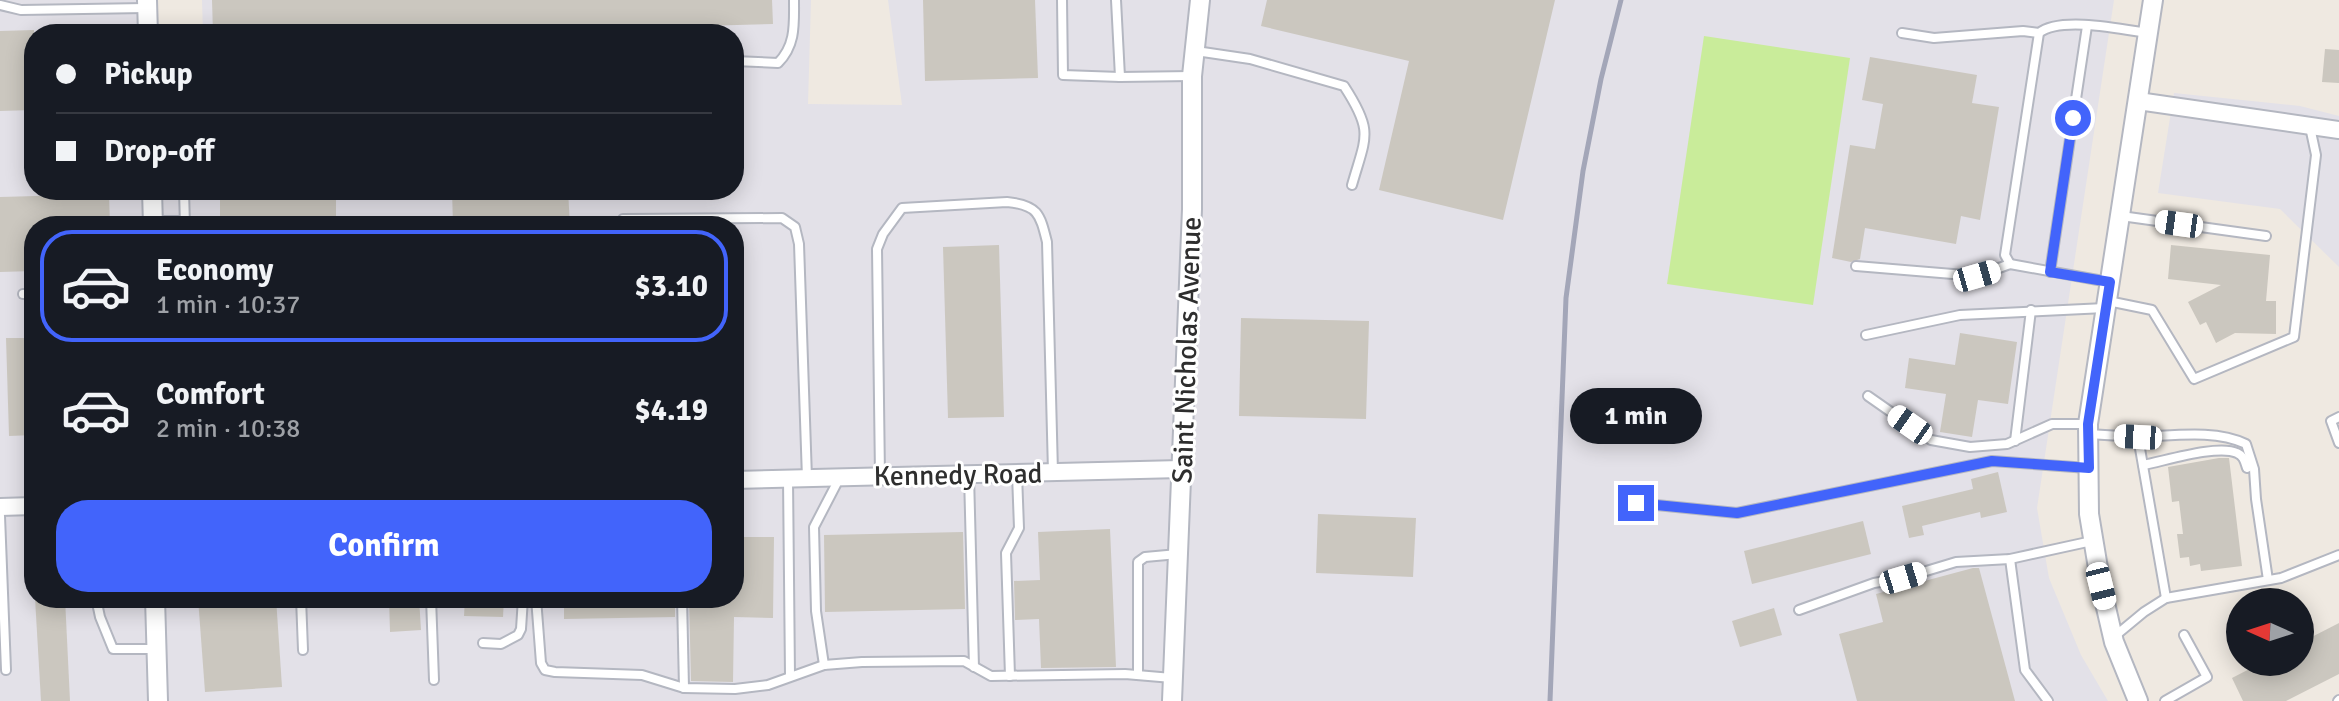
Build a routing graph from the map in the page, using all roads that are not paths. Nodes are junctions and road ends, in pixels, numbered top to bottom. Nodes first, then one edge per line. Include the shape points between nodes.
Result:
1 (794, 0) edge
2 (1062, 0) edge
3 (1116, 0) edge
4 (1200, 0) edge
5 (2153, 0) edge
6 (147, 4) edge
7 (0, 5) edge
8 (148, 24) edge
9 (2087, 26) junction
10 (2041, 31) junction
11 (1902, 33) dead end
12 (2148, 33) junction
13 (1195, 50) junction
14 (744, 61) edge
15 (1192, 76) junction
16 (1120, 77) junction
17 (2138, 101) junction
18 (2310, 126) junction
19 (2339, 130) edge
20 (1352, 185) dead end
21 (2120, 216) junction
22 (744, 218) edge
23 (2266, 236) dead end
24 (2010, 264) junction
25 (1856, 266) dead end
26 (2050, 272) junction
27 (2110, 282) junction
28 (2107, 305) junction
29 (2031, 310) junction
30 (1866, 335) dead end
31 (1868, 396) dead end
32 (2339, 417) edge
33 (2088, 429) junction
34 (2138, 437) junction
35 (2015, 441) junction
36 (2339, 443) edge
37 (2143, 465) junction
38 (2089, 468) junction
39 (2247, 468) dead end
40 (1181, 469) junction
41 (1053, 472) junction
42 (1017, 473) junction
43 (969, 474) junction
44 (880, 476) junction
45 (840, 477) junction
46 (807, 478) junction
47 (788, 479) junction
48 (744, 480) edge
49 (2249, 484) dead end
50 (2256, 499) junction
51 (1636, 503) dead end
52 (24, 506) edge
53 (0, 507) edge
54 (0, 516) edge
55 (2093, 541) junction
56 (1178, 554) junction
57 (2339, 555) edge
58 (2010, 559) junction
59 (2268, 580) junction
60 (2166, 598) junction
61 (98, 608) edge
62 (155, 608) edge
63 (301, 608) edge
64 (431, 608) edge
65 (522, 608) edge
66 (536, 608) edge
67 (682, 608) edge
68 (1799, 610) dead end
69 (2184, 635) dead end
70 (2113, 637) junction
71 (483, 643) dead end
72 (156, 649) junction
73 (303, 650) dead end
74 (824, 665) junction
75 (974, 667) junction
76 (6, 670) dead end
77 (1138, 675) junction
78 (790, 676) junction
79 (1010, 676) junction
80 (1173, 678) junction
81 (434, 680) dead end
82 (684, 688) junction
83 (158, 701) edge
84 (1172, 701) edge
85 (2048, 701) edge
86 (2138, 701) edge
87 (2165, 701) edge

1 - 14 lane via 789,51 778,63
2 - 16 lane via 1063,75
3 - 16 lane
4 - 13 street, Saint Nicholas Avenue
5 - 12 street
6 - 7 lane via 21,10
6 - 8 street
9 - 10 lane
9 - 12 lane
9 - 26 lane
10 - 11 lane via 1934,38
10 - 24 lane via 2005,255
12 - 17 street
13 - 15 street, Saint Nicholas Avenue
13 - 20 lane via 1250,59 1344,86 1367,132
15 - 16 lane
15 - 40 street, Saint Nicholas Avenue
17 - 18 street
17 - 21 street
18 - 19 street
18 - 28 lane via 2316,155 2294,337 2194,379 2152,310
21 - 23 lane
21 - 27 street
22 - 46 lane via 782,218 795,227
24 - 25 lane via 1977,276
24 - 26 lane
26 - 27 lane
27 - 28 street
28 - 29 lane
28 - 33 street
29 - 30 lane via 1960,315
29 - 35 lane
31 - 35 lane via 1931,440 1985,447
32 - 36 lane via 2331,421
33 - 34 lane
33 - 35 lane via 2052,424
33 - 38 street
34 - 37 lane
34 - 50 lane via 2202,436 2246,444
37 - 39 lane via 2222,450 2244,458
37 - 60 lane
38 - 51 lane via 1992,461 1737,513
38 - 55 street
40 - 41 street, Kennedy Road
40 - 56 street, Saint Nicholas Avenue
41 - 42 street, Kennedy Road
41 - 44 lane via 1047,242 1036,211 1007,202 902,208 883,234 877,249
42 - 43 street, Kennedy Road
42 - 79 lane via 1019,528 1006,553
43 - 44 street, Kennedy Road
43 - 75 lane
44 - 45 street, Kennedy Road
45 - 46 street, Kennedy Road
45 - 74 lane via 814,527 816,611
46 - 47 street, Kennedy Road
47 - 48 street, Kennedy Road
47 - 78 lane
49 - 50 lane
50 - 59 lane
52 - 53 street
54 - 76 lane
55 - 58 lane
55 - 70 street
56 - 77 lane via 1138,562
56 - 80 street, Saint Nicholas Avenue
57 - 59 lane
58 - 68 lane via 1956,562
58 - 85 lane via 2025,670
59 - 60 lane
60 - 70 lane
61 - 72 lane via 113,649
62 - 72 street
63 - 73 lane
64 - 81 lane
65 - 71 lane via 518,635 501,644
66 - 82 lane via 545,670 642,675
67 - 82 lane
69 - 87 lane via 2207,677
70 - 86 street
72 - 83 street
74 - 75 lane via 964,661
74 - 78 lane
75 - 79 lane via 991,676
77 - 79 lane
77 - 80 lane
78 - 82 lane via 735,689
80 - 84 street, Saint Nicholas Avenue

